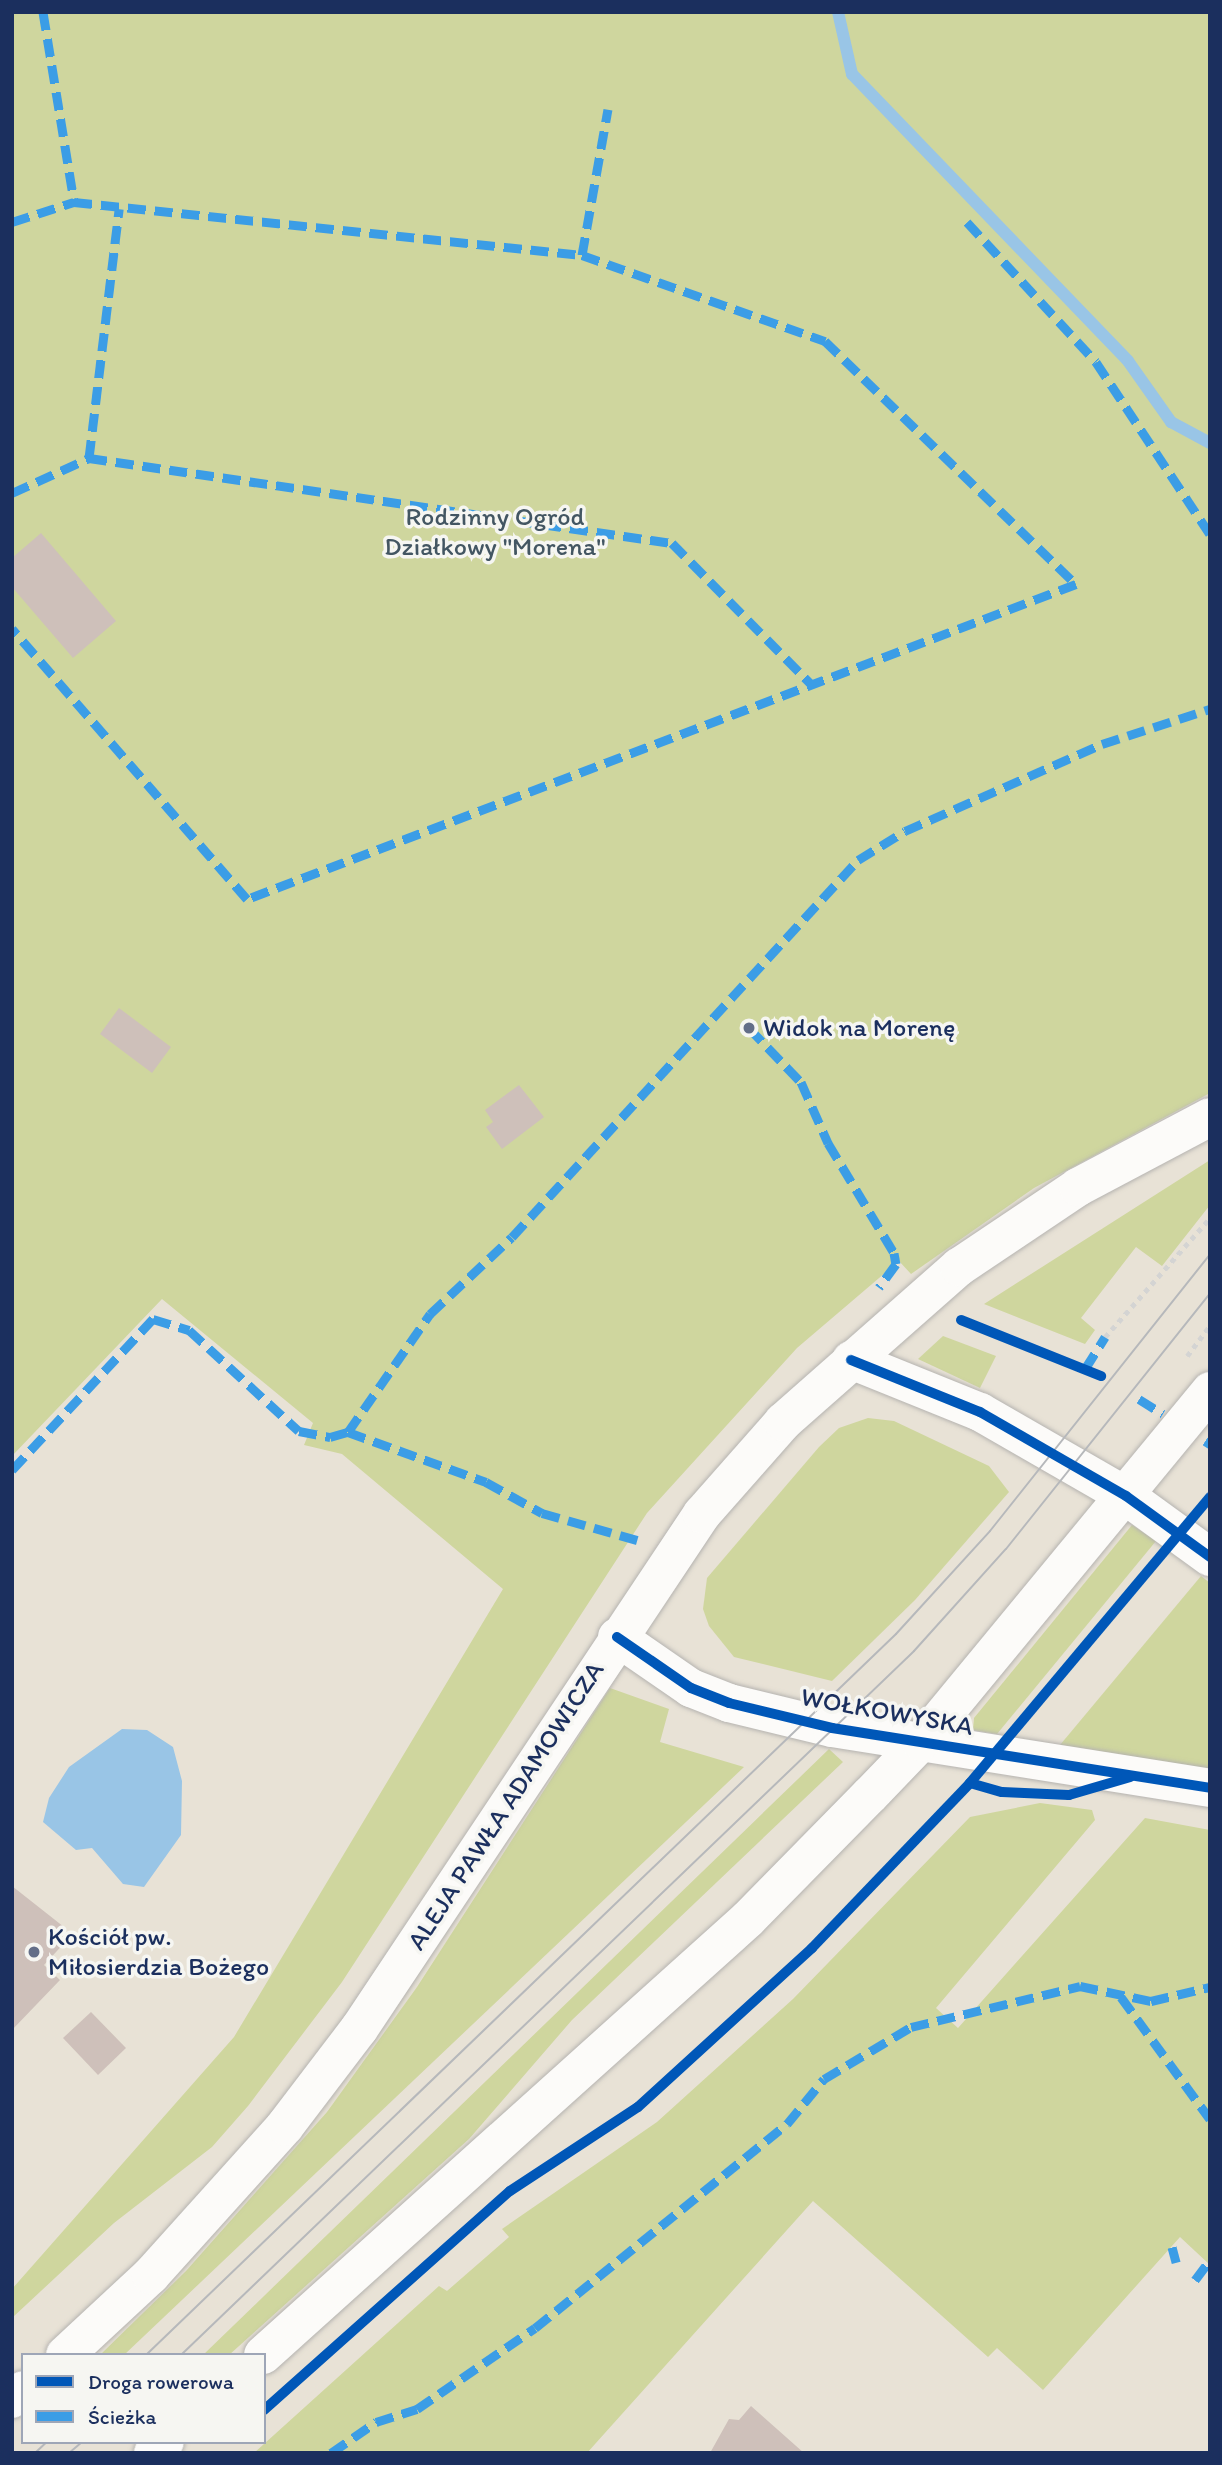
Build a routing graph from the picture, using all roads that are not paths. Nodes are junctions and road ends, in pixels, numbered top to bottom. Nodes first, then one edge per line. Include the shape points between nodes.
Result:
1 (1210, 1117) edge
2 (851, 1360) junction
3 (1210, 1391) edge
4 (1126, 1496) junction
5 (1210, 1557) edge
6 (617, 1637) junction
7 (921, 1742) junction
8 (1210, 1788) edge
9 (67, 2353) edge
10 (265, 2353) edge

1 - 2 main road, ALEJA PAWŁA ADAMOWICZA via 1078,1187 959,1267
2 - 4 main road via 980,1412
2 - 6 main road, ALEJA PAWŁA ADAMOWICZA via 783,1422 702,1514
3 - 4 main road
4 - 5 main road
4 - 7 main road
6 - 7 main road, WOŁKOWYSKA via 691,1688 729,1703
6 - 9 main road, ALEJA PAWŁA ADAMOWICZA via 359,2029 285,2126 150,2275
7 - 8 main road, WOŁKOWYSKA
7 - 10 main road via 748,1919

